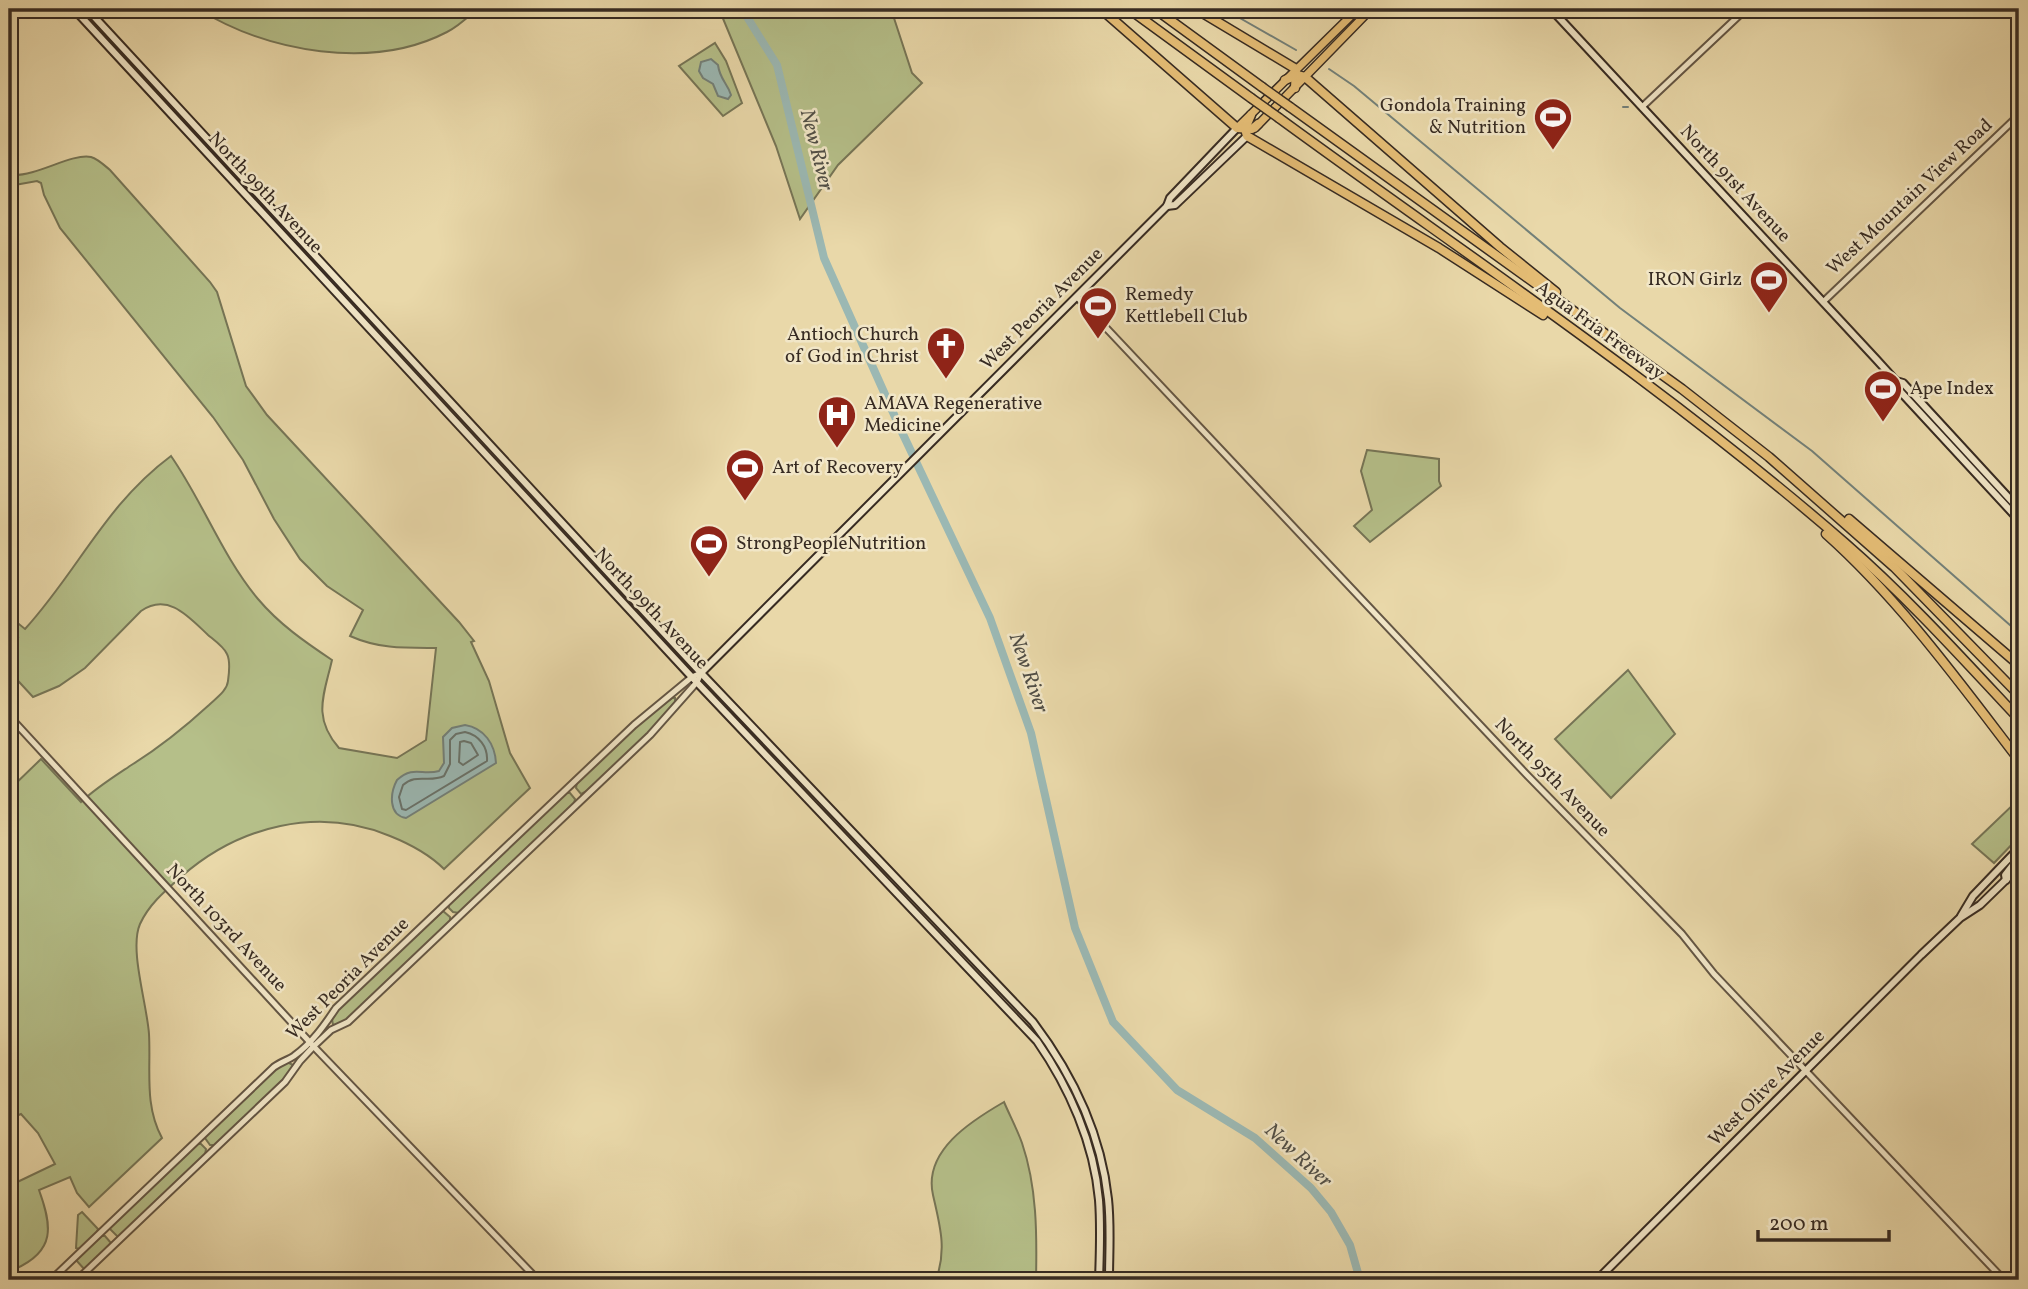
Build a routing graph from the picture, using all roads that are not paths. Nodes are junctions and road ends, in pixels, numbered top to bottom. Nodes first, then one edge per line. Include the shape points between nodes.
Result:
1 (74, 9) edge
2 (87, 9) edge
3 (1101, 9) edge
4 (1129, 9) edge
5 (1155, 9) edge
6 (1196, 9) edge
7 (1359, 9) edge
8 (1371, 9) edge
9 (1551, 9) edge
10 (1746, 9) edge
11 (1340, 41) junction
12 (1299, 74) junction
13 (1285, 80) joint
14 (1295, 88) joint
15 (1642, 107) junction
16 (1251, 115) joint
17 (2019, 116) edge
18 (1258, 124) joint
19 (1243, 131) junction
20 (1167, 206) junction
21 (326, 268) junction
22 (319, 274) junction
23 (1077, 297) junction
24 (1823, 302) junction
25 (1581, 316) junction
26 (1568, 327) junction
27 (412, 361) junction
28 (405, 368) junction
29 (1951, 440) junction
30 (1727, 446) junction
31 (1807, 489) junction
32 (2019, 509) edge
33 (2019, 520) edge
34 (636, 602) junction
35 (629, 608) junction
36 (2019, 665) edge
37 (701, 673) junction
38 (695, 680) junction
39 (2019, 695) edge
40 (9, 716) edge
41 (2019, 719) edge
42 (2019, 760) edge
43 (2019, 848) edge
44 (874, 855) junction
45 (2019, 857) edge
46 (867, 861) junction
47 (2019, 867) edge
48 (2006, 880) junction
49 (1959, 918) junction
50 (312, 1044) junction
51 (1807, 1071) junction
52 (1100, 1218) junction
53 (1110, 1218) junction
54 (51, 1280) edge
55 (77, 1280) edge
56 (538, 1280) edge
57 (1099, 1280) edge
58 (1109, 1280) edge
59 (1597, 1280) edge
60 (2004, 1280) edge

1 - 22 main road, North 99th Avenue
2 - 21 main road, North 99th Avenue
3 - 19 highway
4 - 26 highway, Agua Fria Freeway, bridge
5 - 25 highway, Agua Fria Freeway, bridge
6 - 12 highway
7 - 11 main road
7 - 12 main road
8 - 11 main road
9 - 15 main road, North 91st Avenue
10 - 15 street
11 - 12 main road
12 - 13 highway
12 - 14 highway
12 - 25 highway
13 - 16 main road
14 - 18 main road
15 - 24 main road, North 91st Avenue
16 - 19 highway
17 - 24 street, West Mountain View Road
18 - 19 highway
19 - 20 main road, West Peoria Avenue via 1170,198
19 - 20 main road, West Peoria Avenue via 1175,205
19 - 26 highway
20 - 23 main road, West Peoria Avenue
21 - 22 main road
21 - 27 main road, North 99th Avenue
22 - 28 main road, North 99th Avenue
23 - 37 main road, West Peoria Avenue
23 - 51 street, North 95th Avenue
24 - 29 main road, North 91st Avenue via 1896,381 1903,383
25 - 31 highway, Agua Fria Freeway
26 - 30 highway, Agua Fria Freeway
27 - 28 main road
27 - 34 main road, North 99th Avenue
28 - 35 main road, North 99th Avenue
29 - 32 main road, North 91st Avenue
29 - 33 main road, North 91st Avenue
30 - 41 highway, Agua Fria Freeway via 1897,590
30 - 42 highway via 1858,566 1958,680
31 - 36 highway via 1830,502
31 - 39 highway, Agua Fria Freeway via 1894,566
34 - 35 main road
34 - 37 main road, North 99th Avenue
35 - 38 main road, North 99th Avenue
37 - 38 street, West Peoria Avenue
37 - 44 main road, North 99th Avenue
38 - 46 main road, North 99th Avenue
38 - 50 street, West Peoria Avenue via 650,735 350,1020
38 - 50 street, West Peoria Avenue via 634,725 540,814 336,1008
40 - 50 street, North 103rd Avenue
43 - 49 main road, West Olive Avenue via 1973,896
44 - 46 main road
44 - 53 main road, North 99th Avenue via 1021,1009 1060,1060 1092,1127
45 - 48 main road
46 - 52 main road, North 99th Avenue via 1046,1054 1082,1127 1096,1177
47 - 48 main road, West Olive Avenue
48 - 49 main road, West Olive Avenue
49 - 51 main road, West Olive Avenue
50 - 54 street, West Peoria Avenue via 274,1067
50 - 55 street, West Peoria Avenue via 285,1082
50 - 56 street, North 103rd Avenue
51 - 59 main road, West Olive Avenue
51 - 60 street, North 95th Avenue
52 - 53 main road
52 - 57 main road, North 99th Avenue
53 - 58 main road, North 99th Avenue

